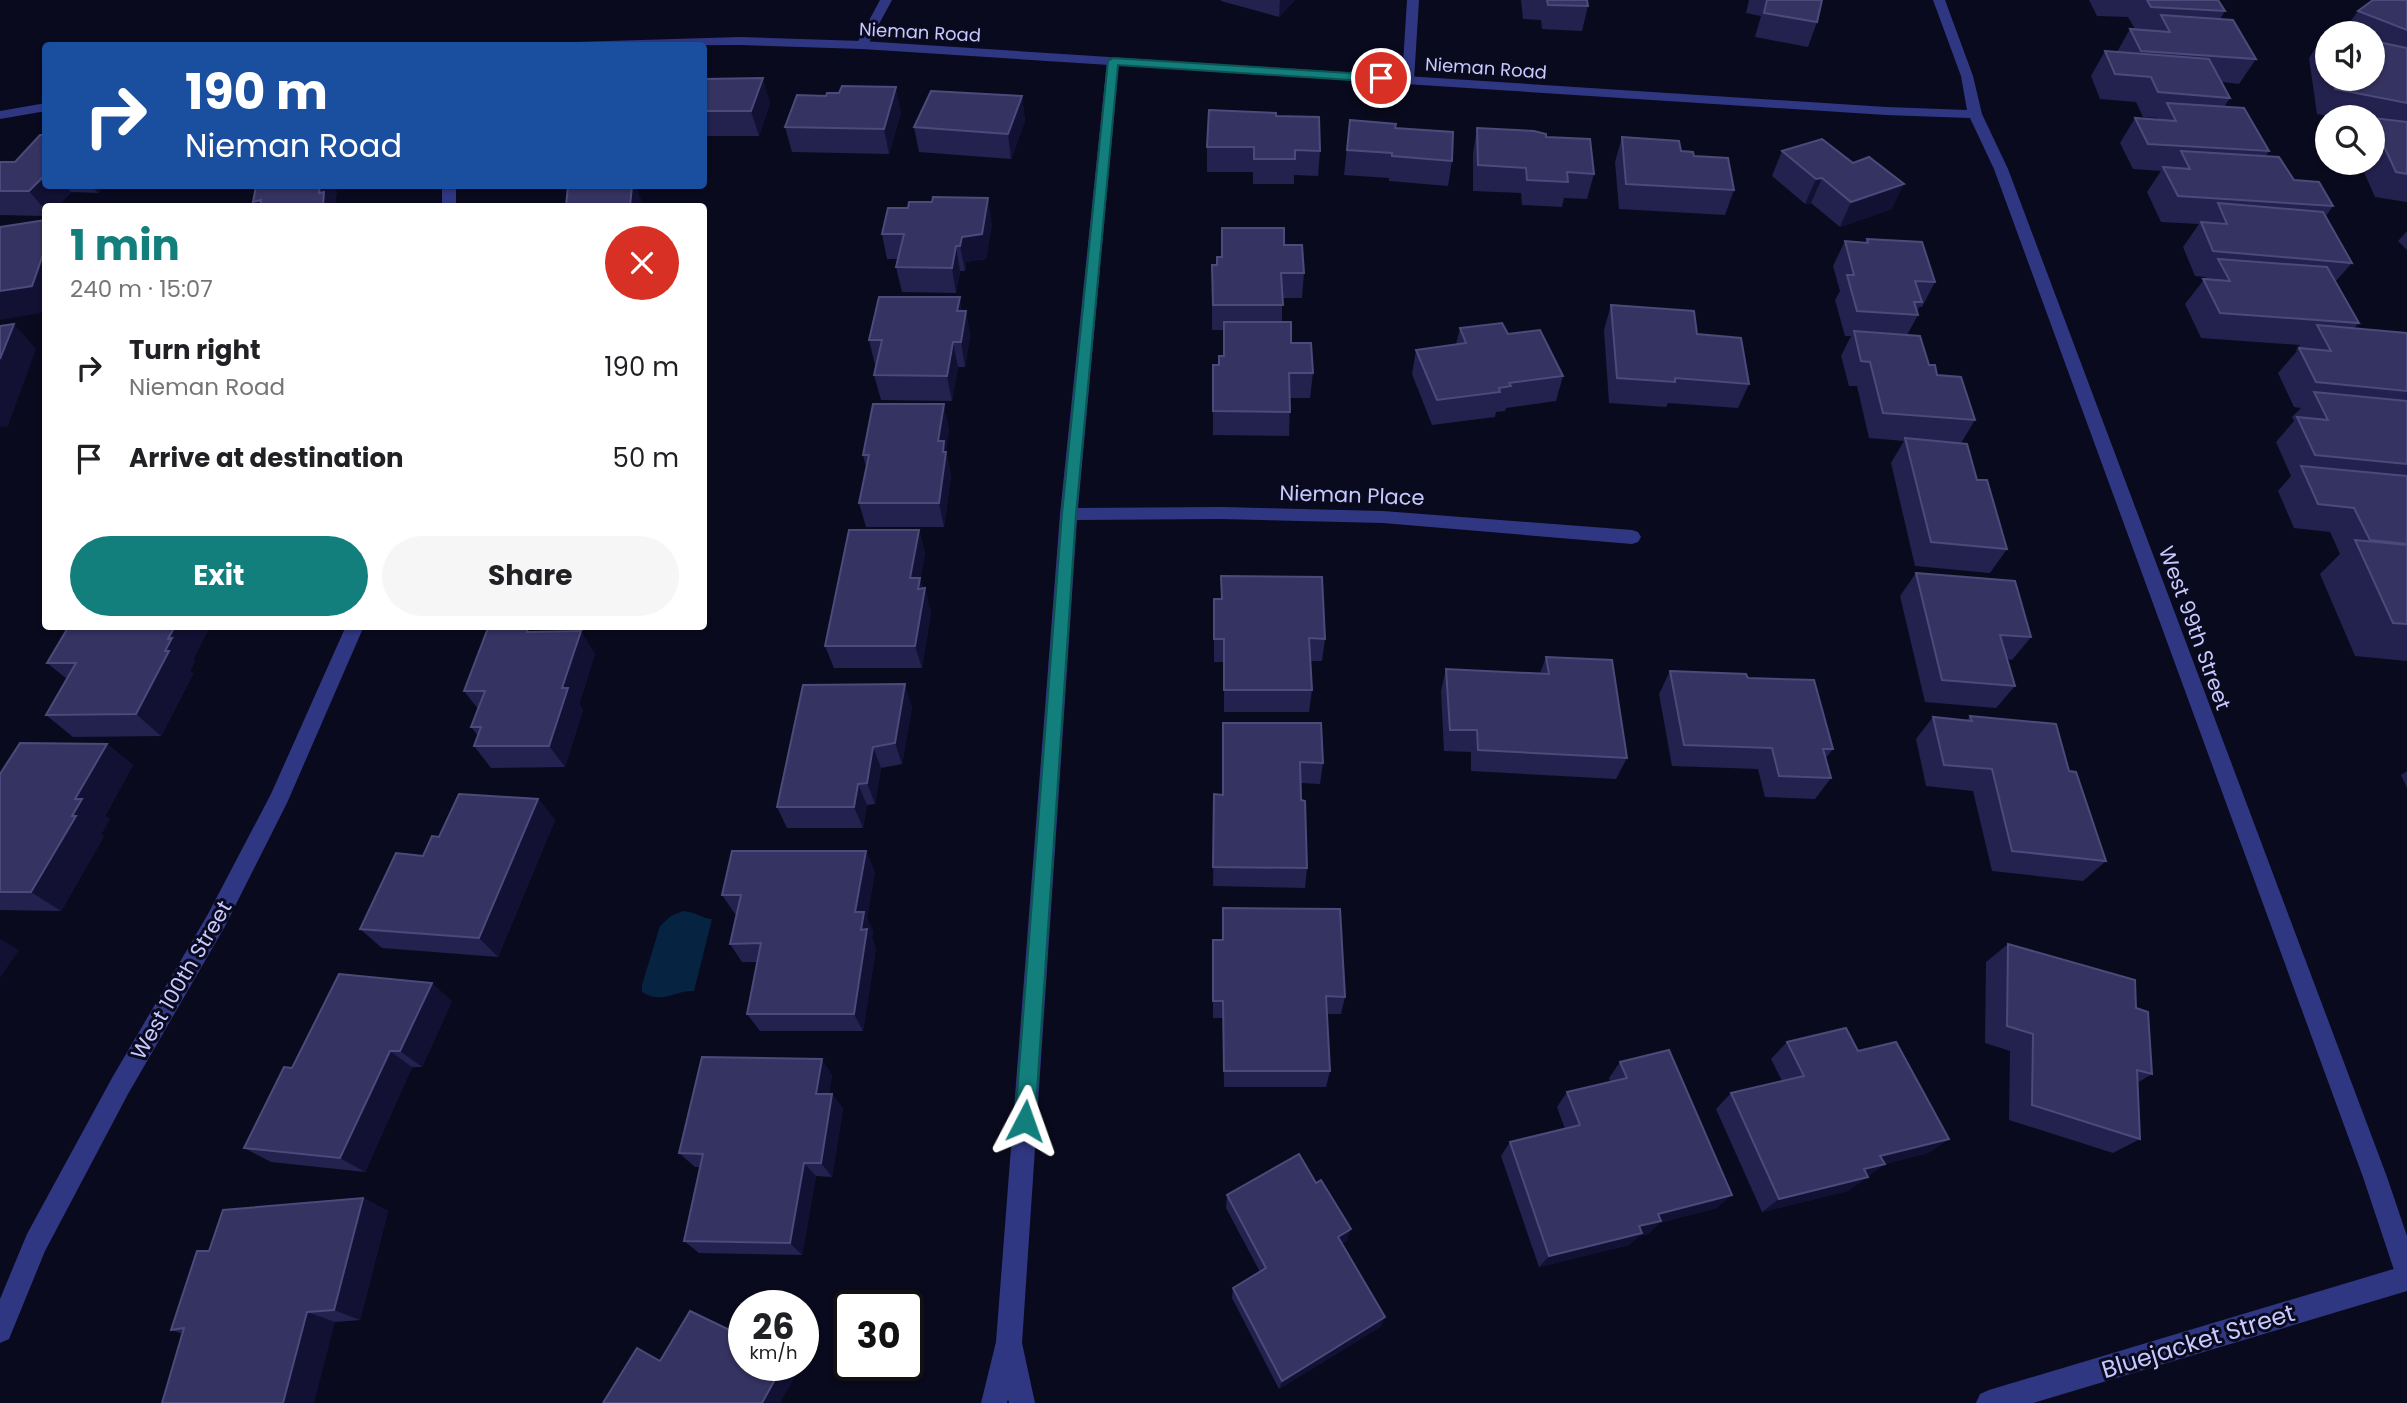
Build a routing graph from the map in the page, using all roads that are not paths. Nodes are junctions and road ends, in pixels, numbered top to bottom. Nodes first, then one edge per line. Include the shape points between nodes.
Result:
1 (886, 0) edge
2 (1413, 0) edge
3 (1939, 0) edge
4 (707, 42) edge
5 (862, 46) junction
6 (1113, 61) junction
7 (1408, 80) junction
8 (42, 108) edge
9 (1975, 114) junction
10 (0, 115) edge
11 (1069, 514) junction
12 (1632, 537) dead end
13 (353, 630) edge
14 (2407, 1276) edge
15 (0, 1330) edge
16 (1009, 1342) junction
17 (994, 1403) edge
18 (1022, 1403) edge
19 (1989, 1403) edge

1 - 5 street
2 - 7 street
3 - 9 street, West 99th Street via 1967,76
4 - 5 street, Nieman Road
5 - 6 street, Nieman Road
6 - 7 street, Nieman Road
6 - 11 street
7 - 9 street, Nieman Road
8 - 10 street
9 - 14 street, West 99th Street via 2015,208 2375,1177
11 - 12 street, Nieman Place via 1383,517
11 - 16 street
13 - 15 street, West 100th Street via 280,797 36,1243
14 - 19 street, Bluejacket Street
16 - 17 street
16 - 18 street

